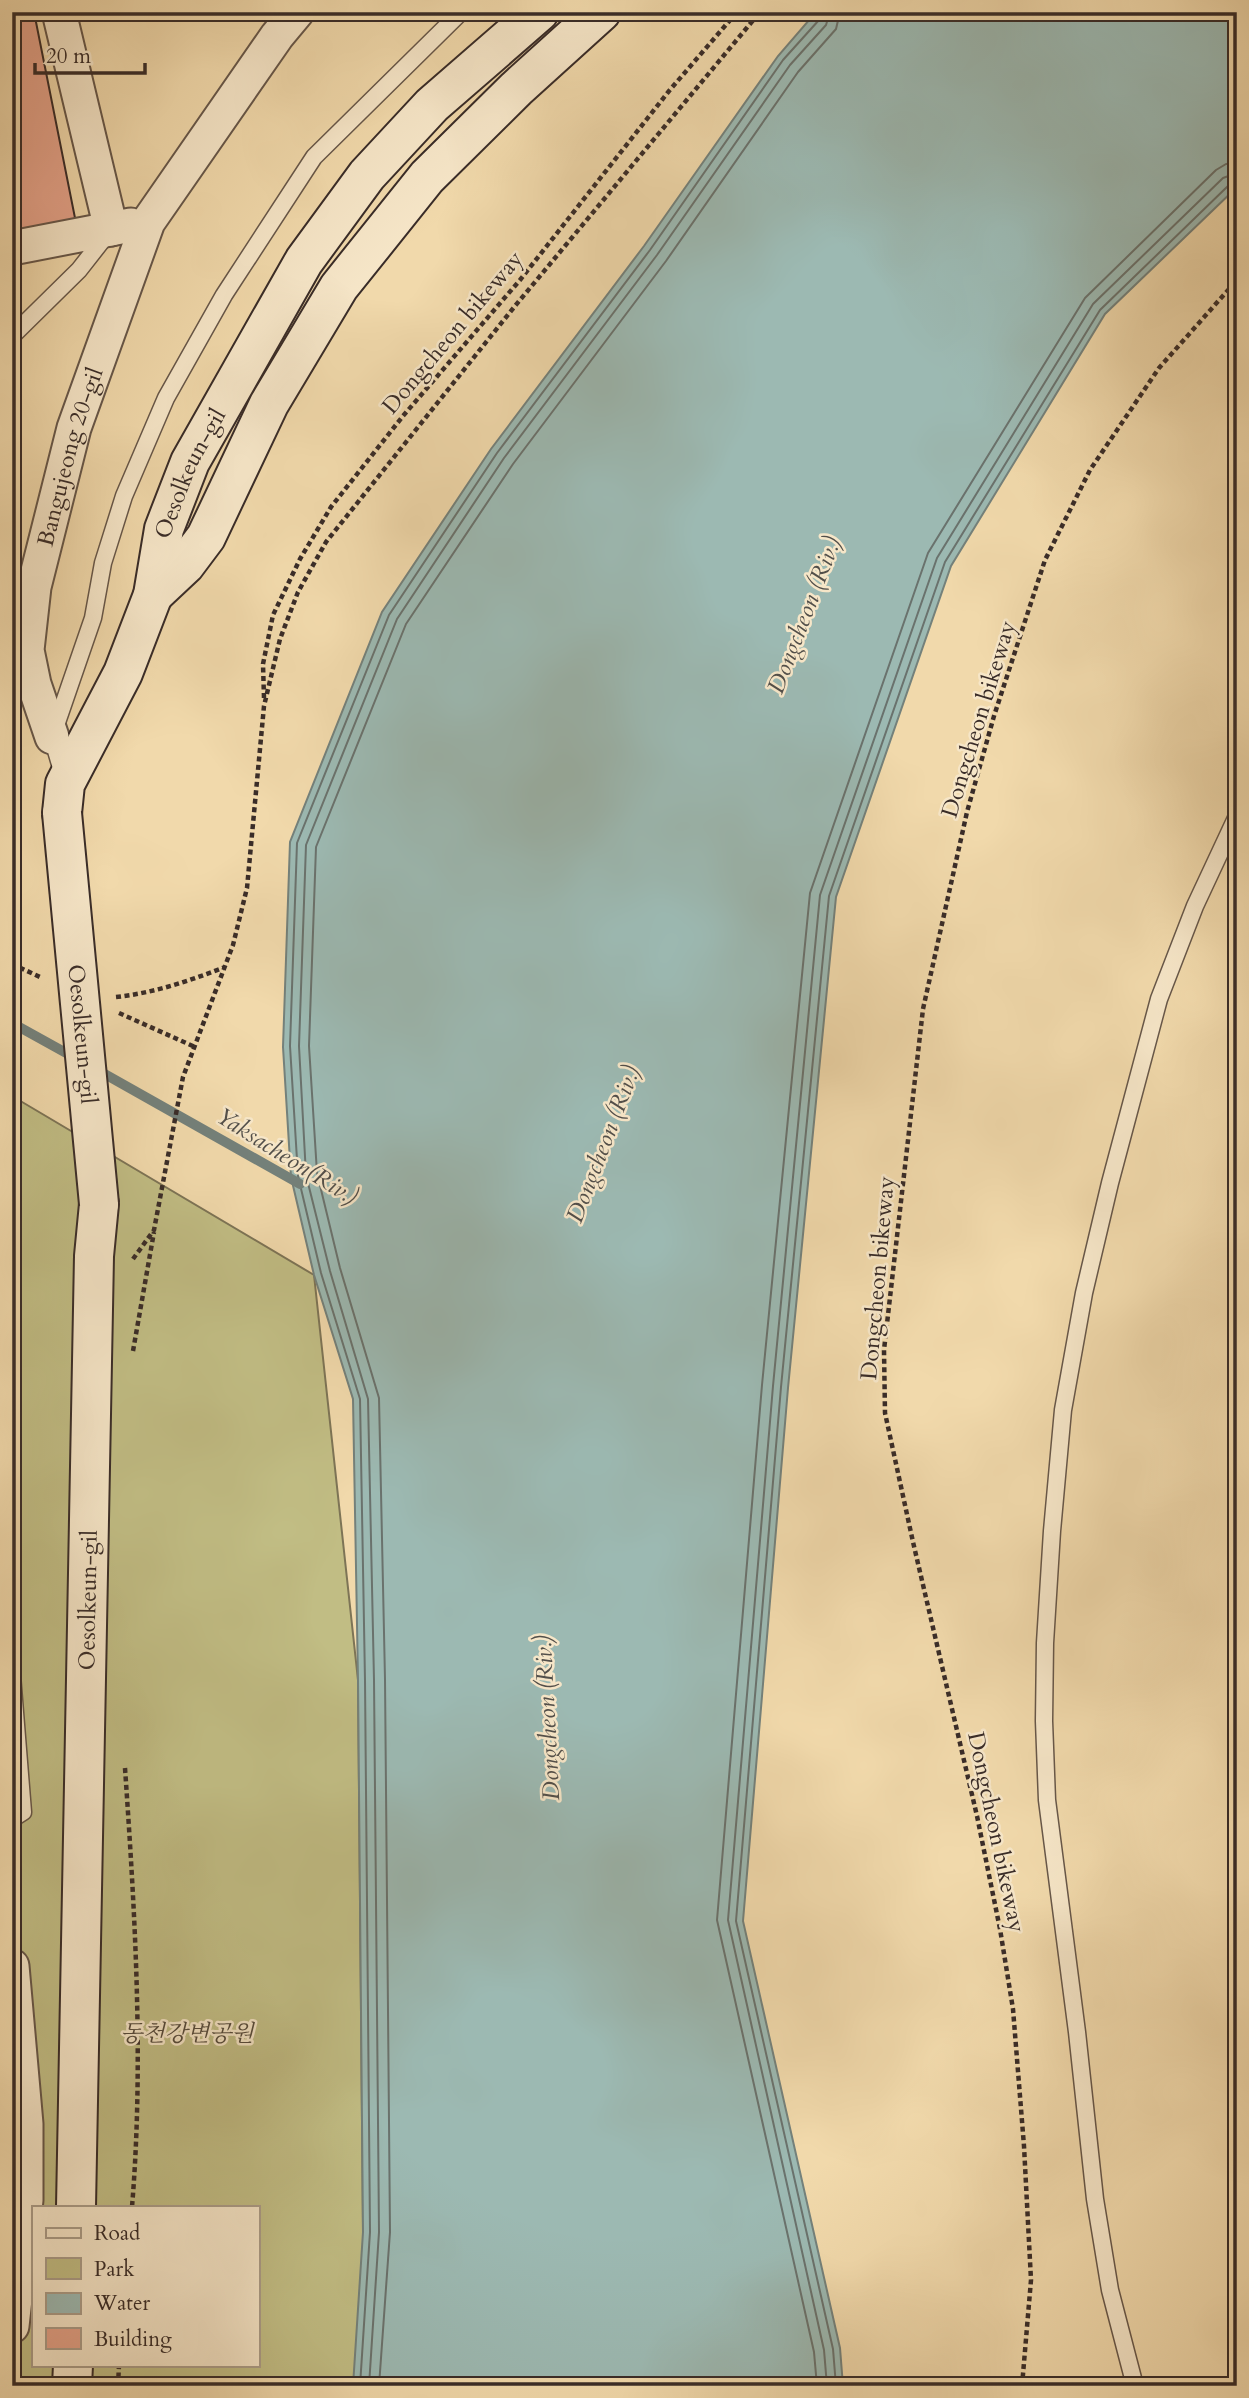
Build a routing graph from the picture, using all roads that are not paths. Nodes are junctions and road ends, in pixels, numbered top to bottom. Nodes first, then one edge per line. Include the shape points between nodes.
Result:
1 (59, 12) edge
2 (297, 12) edge
3 (461, 12) edge
4 (538, 12) edge
5 (601, 12) edge
6 (148, 222) junction
7 (111, 229) junction
8 (12, 248) edge
9 (12, 336) edge
10 (153, 595) junction
11 (52, 737) junction
12 (64, 798) junction
13 (1237, 816) edge
14 (12, 1675) edge
15 (12, 1819) edge
16 (12, 1966) edge
17 (76, 2206) edge
18 (12, 2326) edge
19 (73, 2366) edge
20 (72, 2386) edge
21 (1136, 2386) edge

1 - 7 street
2 - 6 street, Bangujeong 20-gil
3 - 11 lane via 314,157 211,318 166,398 124,496 103,563 93,618
4 - 10 street, Oesolkeun-gil via 432,105 367,174 304,261 190,462 164,529
5 - 10 street via 426,177 339,287 269,404 206,537
6 - 7 street
6 - 11 street, Bangujeong 20-gil via 74,428 34,587 27,650
7 - 8 street
7 - 9 lane via 79,270
10 - 12 street, Oesolkeun-gil via 124,673
11 - 12 lane
12 - 17 street, Oesolkeun-gil, bridge via 99,1203
13 - 21 lane via 1159,999 1110,1183 1063,1410 1052,1531 1045,1656 1047,1800 1095,2199 1110,2290
14 - 15 lane via 23,1812
16 - 18 street via 26,2124 26,2200
19 - 20 street

